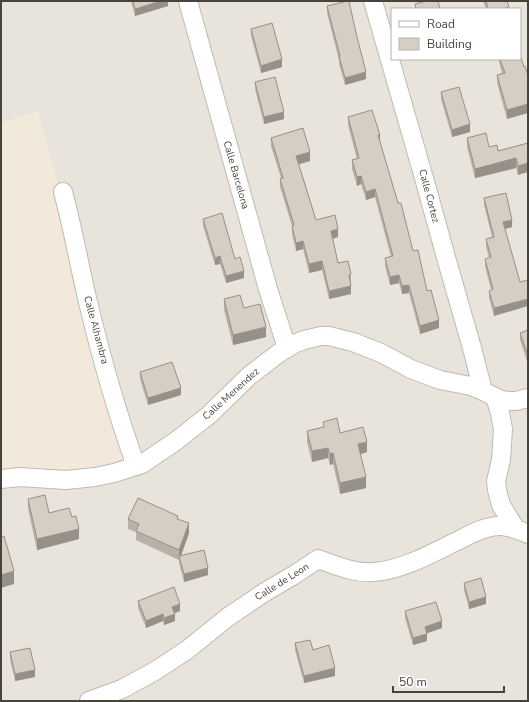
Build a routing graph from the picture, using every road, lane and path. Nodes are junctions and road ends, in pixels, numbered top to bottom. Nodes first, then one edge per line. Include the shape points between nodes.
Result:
1 (188, 1) edge
2 (374, 1) edge
3 (63, 192) dead end
4 (287, 348) junction
5 (489, 394) junction
6 (528, 398) edge
7 (136, 466) junction
8 (1, 479) edge
9 (522, 531) edge
10 (90, 701) edge

1 - 4 street, Calle Barcelona via 268,289
2 - 5 street, Calle Cortez via 445,254
3 - 7 street, Calle Alhambra via 87,301
4 - 5 street, Calle Menendez via 304,340 329,336 381,353 411,369 440,380 471,386
4 - 7 street, Calle Menendez via 249,376 209,415 176,441
5 - 6 street, Calle Menendez via 509,401
5 - 9 street, Calle de Leon via 500,413 503,429 496,490 501,505
7 - 8 street, Calle Menendez via 95,477 66,480 20,477
9 - 10 street, Calle de Leon via 501,526 491,527 389,570 353,570 318,559 228,617 187,650 155,671 122,689

